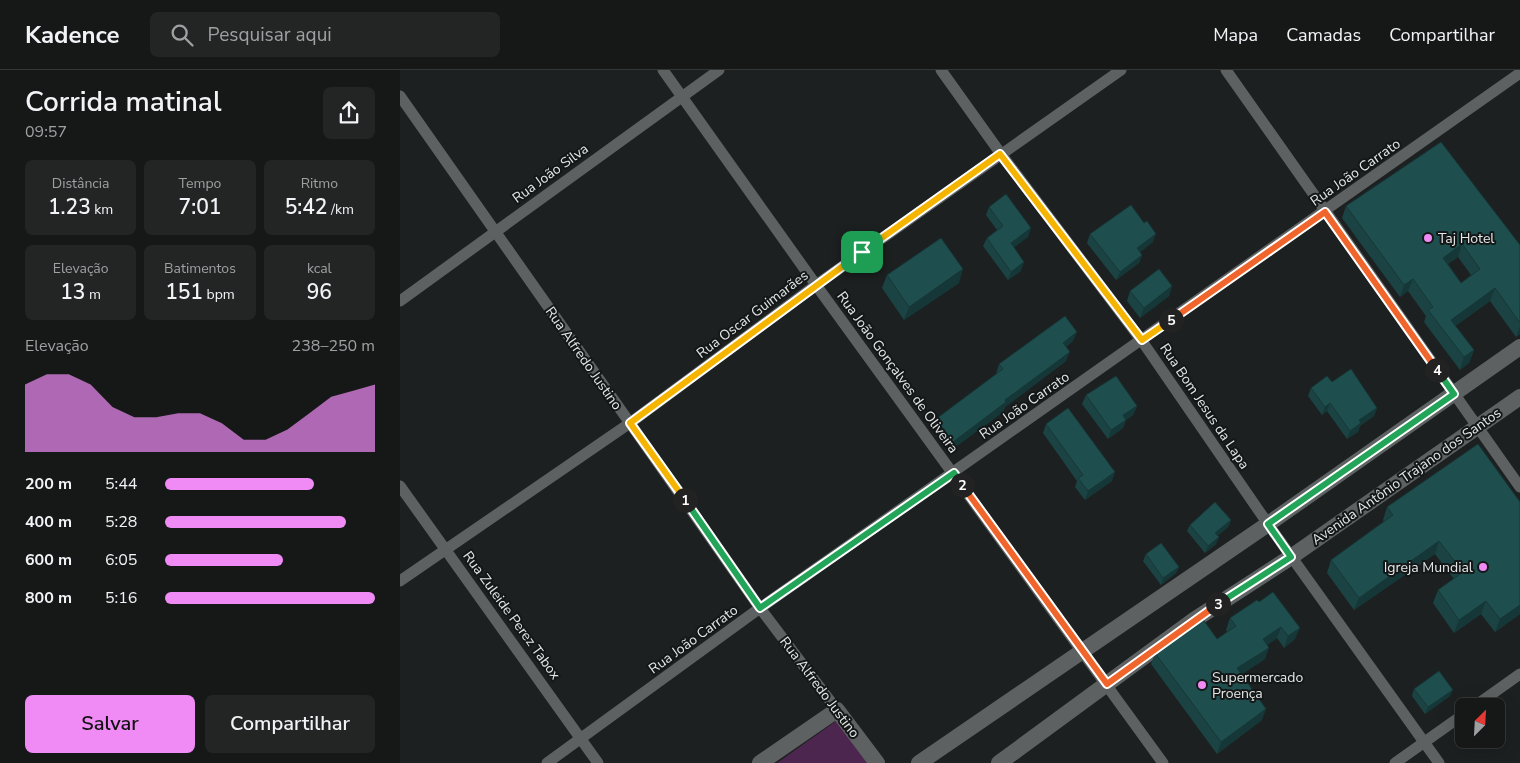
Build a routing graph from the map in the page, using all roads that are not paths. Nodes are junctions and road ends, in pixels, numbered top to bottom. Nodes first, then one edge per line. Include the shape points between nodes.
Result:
1 (663, 70) edge
2 (719, 70) edge
3 (941, 70) edge
4 (1122, 70) edge
5 (1226, 70) edge
6 (1516, 76) edge
7 (400, 96) edge
8 (682, 96) junction
9 (1000, 154) junction
10 (1325, 212) junction
11 (495, 231) junction
12 (816, 285) junction
13 (400, 301) edge
14 (1142, 340) junction
15 (1520, 347) edge
16 (1454, 394) junction
17 (1520, 397) edge
18 (630, 423) junction
19 (1477, 426) junction
20 (954, 473) junction
21 (400, 486) edge
22 (1520, 486) edge
23 (1268, 524) junction
24 (445, 548) junction
25 (1291, 557) junction
26 (400, 580) edge
27 (760, 608) junction
28 (1082, 651) junction
29 (1520, 674) edge
30 (1107, 684) junction
31 (1486, 698) edge
32 (837, 710) junction
33 (1455, 720) edge
34 (582, 739) junction
35 (1425, 742) junction
36 (547, 763) edge
37 (598, 763) edge
38 (760, 763) edge
39 (877, 763) edge
40 (918, 763) edge
41 (999, 763) edge
42 (1163, 763) edge
43 (1395, 763) edge
44 (1439, 763) edge

1 - 8 street, Rua João Gonçalves de Oliveira
2 - 8 street, Rua João Silva
3 - 9 street, Rua Bom Jesus da Lapa
4 - 9 street, Rua Oscar Guimarães
5 - 10 street
6 - 10 street, Rua João Carrato
7 - 11 street, Rua Alfredo Justino
8 - 11 street, Rua João Silva
8 - 12 street, Rua João Gonçalves de Oliveira
9 - 12 street, Rua Oscar Guimarães
9 - 14 street, Rua Bom Jesus da Lapa
10 - 14 street, Rua João Carrato
10 - 16 street
11 - 13 street, Rua João Silva
11 - 18 street, Rua Alfredo Justino
12 - 18 street, Rua Oscar Guimarães
12 - 20 street, Rua João Gonçalves de Oliveira
14 - 20 street, Rua João Carrato
14 - 23 street, Rua Bom Jesus da Lapa
15 - 16 main road
16 - 19 street
16 - 23 main road
17 - 19 main road, Avenida Antônio Trajano dos Santos
18 - 24 street, Rua Oscar Guimarães
18 - 27 street, Rua Alfredo Justino
19 - 22 street
19 - 25 main road, Avenida Antônio Trajano dos Santos
20 - 27 street, Rua João Carrato
20 - 28 street, Rua João Gonçalves de Oliveira
21 - 24 street, Rua Zuleide Perez Tabox
23 - 25 street, Rua Bom Jesus da Lapa
23 - 28 main road
24 - 26 street, Rua Oscar Guimarães
24 - 34 street, Rua Zuleide Perez Tabox
25 - 30 main road, Avenida Antônio Trajano dos Santos via 1194,620
25 - 35 street, Rua Bom Jesus da Lapa
27 - 32 street, Rua Alfredo Justino
27 - 34 street, Rua João Carrato
28 - 30 street, Rua João Gonçalves de Oliveira
28 - 40 main road
29 - 31 street
30 - 41 main road, Avenida Antônio Trajano dos Santos
30 - 42 street, Rua João Gonçalves de Oliveira
32 - 38 main road
32 - 39 main road, Rua Alfredo Justino
33 - 35 street
34 - 36 street, Rua João Carrato
34 - 37 street, Rua Zuleide Perez Tabox
35 - 43 street
35 - 44 street, Rua Bom Jesus da Lapa

